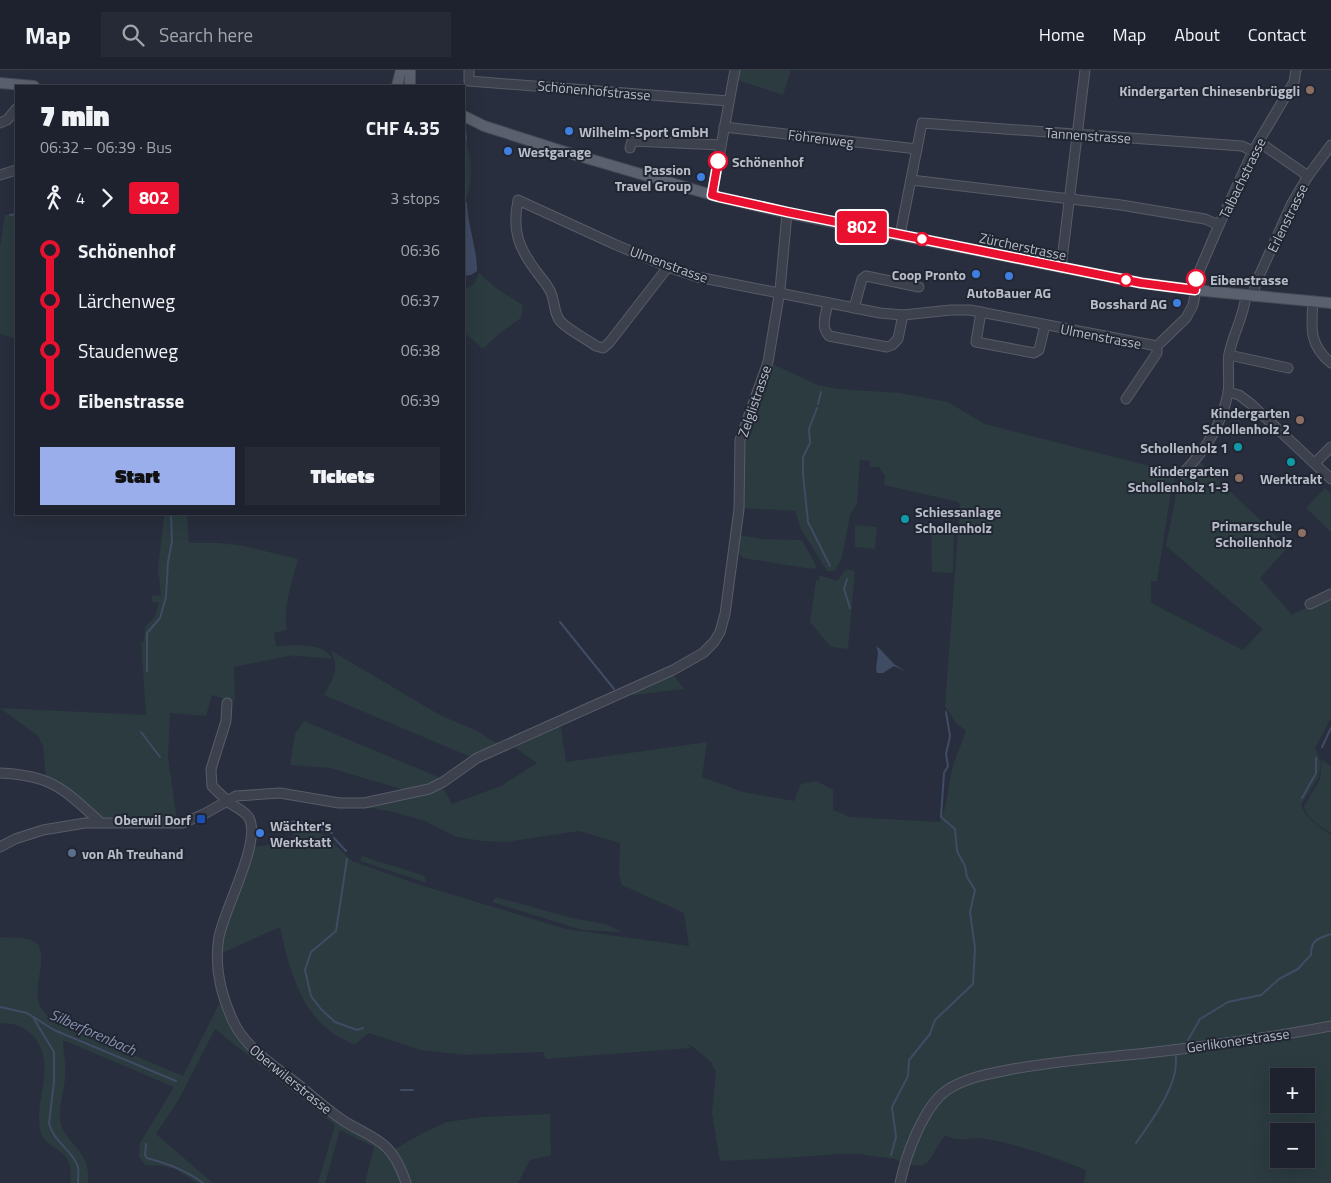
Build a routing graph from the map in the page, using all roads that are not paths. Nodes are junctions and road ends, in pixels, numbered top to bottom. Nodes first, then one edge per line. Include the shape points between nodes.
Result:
1 (401, 70) edge
2 (410, 70) edge
3 (735, 70) edge
4 (1085, 70) edge
5 (1296, 70) edge
6 (470, 71) edge
7 (0, 83) edge
8 (20, 85) edge
9 (397, 85) edge
10 (410, 85) edge
11 (729, 101) junction
12 (15, 110) edge
13 (465, 116) edge
14 (465, 122) edge
15 (0, 123) edge
16 (484, 126) junction
17 (724, 127) junction
18 (1076, 134) junction
19 (1259, 142) junction
20 (721, 145) junction
21 (1331, 145) edge
22 (630, 148) dead end
23 (917, 149) junction
24 (1253, 151) junction
25 (15, 170) edge
26 (0, 174) edge
27 (1308, 176) junction
28 (911, 180) junction
29 (712, 195) junction
30 (1069, 198) junction
31 (787, 212) junction
32 (1219, 225) junction
33 (900, 235) junction
34 (668, 267) junction
35 (1062, 268) junction
36 (919, 287) dead end
37 (1195, 290) junction
38 (780, 294) junction
39 (1250, 295) junction
40 (1313, 301) junction
41 (828, 303) junction
42 (1331, 303) edge
43 (854, 308) junction
44 (981, 312) junction
45 (903, 315) junction
46 (1045, 325) junction
47 (1157, 346) junction
48 (1229, 355) junction
49 (1331, 363) edge
50 (1288, 368) dead end
51 (1228, 392) junction
52 (1126, 399) dead end
53 (1331, 447) edge
54 (1315, 463) junction
55 (1183, 472) dead end
56 (1331, 478) edge
57 (1331, 594) edge
58 (1310, 604) dead end
59 (227, 702) dead end
60 (0, 773) edge
61 (227, 800) junction
62 (100, 822) junction
63 (0, 847) edge
64 (1331, 1026) edge
65 (406, 1183) edge
66 (900, 1183) edge

1 - 9 main road
2 - 10 main road
3 - 11 street
4 - 18 street
5 - 19 street, Talbachstrasse via 1294,82
6 - 11 street, Schönenhofstrasse via 469,81
7 - 8 main road
11 - 17 street
12 - 15 street
13 - 16 main road, Zürcherstrasse
14 - 16 main road, Zürcherstrasse
16 - 29 main road, Zürcherstrasse
17 - 20 street
17 - 23 street, Föhrenweg
18 - 23 street, Tannenstrasse via 922,123
18 - 24 street, Tannenstrasse via 1242,146
18 - 30 street
19 - 24 street, Talbachstrasse
19 - 27 street
20 - 22 street via 632,140
20 - 29 street
21 - 27 street, Erlenstrasse
23 - 28 street
24 - 32 street, Talbachstrasse
25 - 26 street
27 - 39 street, Erlenstrasse via 1288,211
28 - 30 street
28 - 33 street
29 - 31 main road, Zürcherstrasse
30 - 32 street via 1205,219
30 - 35 street
31 - 33 main road, Zürcherstrasse
31 - 38 street, Zelglistrasse
32 - 37 street, Talbachstrasse via 1196,279
33 - 35 main road, Zürcherstrasse
34 - 34 street, Ulmenstrasse via 609,343 603,348 596,346 560,321 550,291 521,248 514,217 518,200
34 - 38 street, Ulmenstrasse via 698,277
35 - 37 main road, Zürcherstrasse
36 - 43 street via 866,276 862,279
37 - 39 main road, Zürcherstrasse
37 - 47 street, Ulmenstrasse via 1193,305 1186,318
38 - 41 street, Ulmenstrasse
38 - 61 street, Zelglistrasse via 767,366 740,440 739,509 725,614 720,632 703,654 477,758 430,788 364,803 339,803 280,794 236,796
39 - 40 main road, Zürcherstrasse
39 - 48 street, Erlenstrasse
40 - 42 main road, Zürcherstrasse
40 - 49 street via 1313,339
41 - 43 street, Ulmenstrasse
41 - 45 street via 824,329 829,336 882,346 892,345 898,339
43 - 45 street, Ulmenstrasse
44 - 45 street, Ulmenstrasse via 951,310
44 - 46 street, Ulmenstrasse
44 - 46 street, Ulmenstrasse via 976,342 1034,353 1039,350
46 - 47 street, Ulmenstrasse
47 - 52 street, Ulmenstrasse via 1157,353
48 - 50 street
48 - 51 street, Erlenstrasse
51 - 54 street via 1252,404
51 - 55 street, Erlenstrasse via 1206,448
53 - 54 street
54 - 56 street
57 - 58 street
59 - 61 street, Oberwilerstrasse via 226,720 211,769 212,786
60 - 62 street via 45,780 59,787
61 - 62 street via 184,823
61 - 65 street, Oberwilerstrasse via 247,814 251,825 247,859 227,910 218,945 219,981 233,1022 242,1038 261,1056 333,1114 385,1146 395,1158
62 - 63 street via 48,829
64 - 66 street, Gerlikonerstrasse via 1226,1043 1040,1064 960,1082 945,1091 920,1126 904,1164

